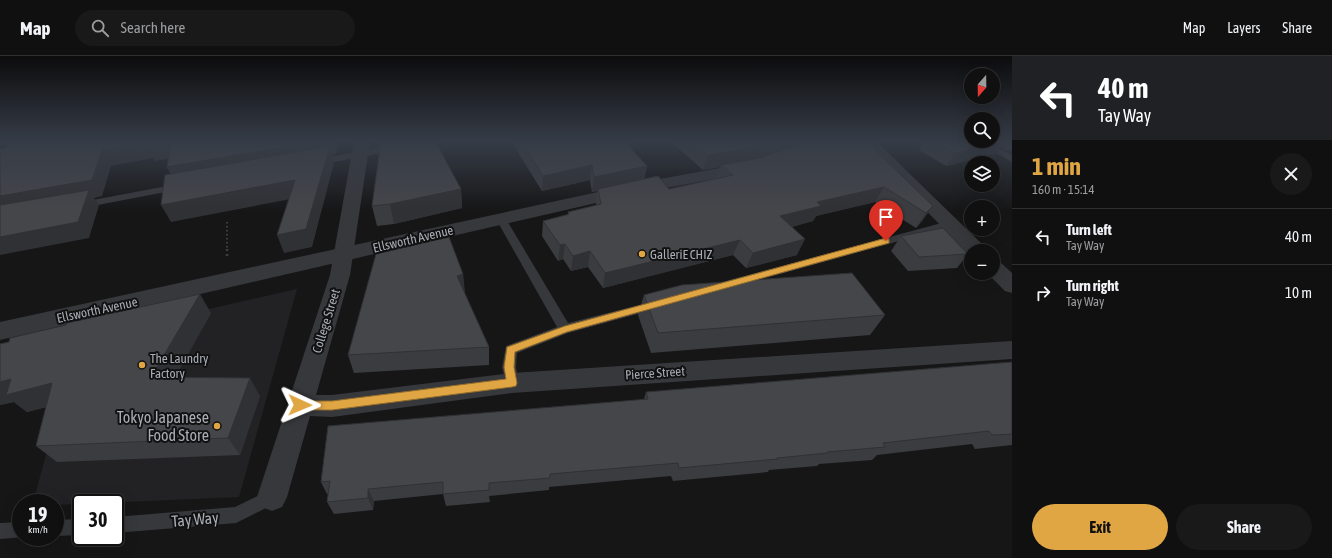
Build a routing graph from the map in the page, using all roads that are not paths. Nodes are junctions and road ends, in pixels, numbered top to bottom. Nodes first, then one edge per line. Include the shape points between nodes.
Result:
1 (358, 164) edge
2 (760, 164) edge
3 (890, 164) edge
4 (186, 186) edge
5 (70, 207) edge
6 (501, 219) junction
7 (949, 224) junction
8 (969, 244) edge
9 (344, 255) junction
10 (1000, 274) edge
11 (1012, 286) edge
12 (718, 287) edge
13 (664, 302) edge
14 (565, 329) junction
15 (0, 331) edge
16 (1012, 350) edge
17 (512, 383) junction
18 (300, 405) junction
19 (272, 497) joint
20 (124, 524) edge
21 (12, 530) edge
22 (0, 531) edge

1 - 9 street, College Street
2 - 6 street, Ellsworth Avenue
3 - 7 street
4 - 5 lane
6 - 9 street, Ellsworth Avenue
6 - 14 lane
7 - 8 street
7 - 12 lane
9 - 15 street, Ellsworth Avenue
9 - 18 street, College Street
10 - 11 street
13 - 14 lane
14 - 17 lane via 511,350 509,367
16 - 17 street, Pierce Street
17 - 18 street, Pierce Street via 332,406
18 - 19 street, College Street
19 - 20 lane, Tay Way via 236,515
21 - 22 lane

